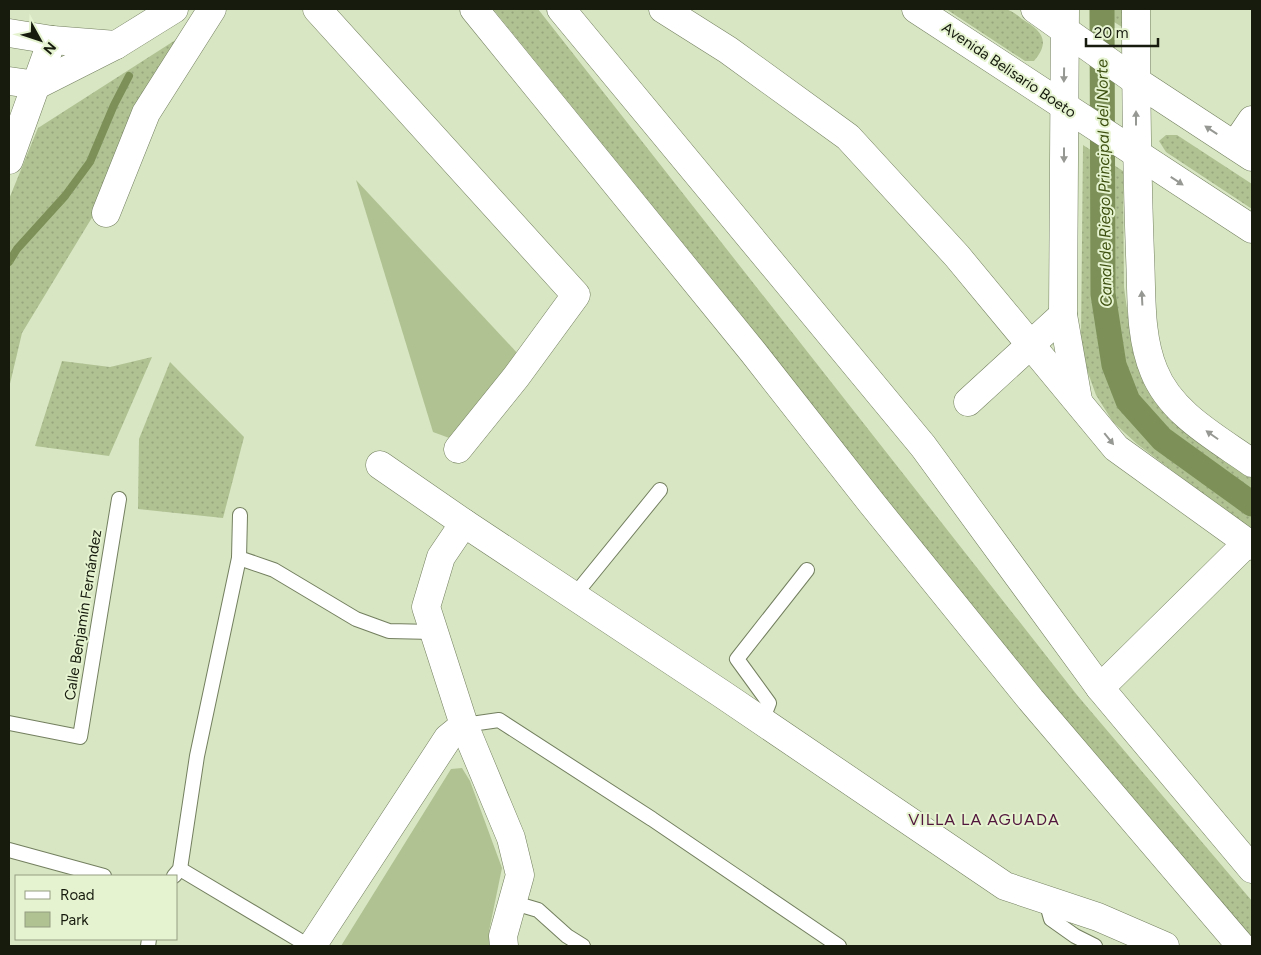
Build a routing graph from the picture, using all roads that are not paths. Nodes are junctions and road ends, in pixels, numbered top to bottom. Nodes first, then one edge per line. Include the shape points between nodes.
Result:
1 (174, 9) edge
2 (212, 9) edge
3 (318, 9) edge
4 (474, 9) edge
5 (561, 9) edge
6 (663, 9) edge
7 (916, 9) edge
8 (1035, 9) edge
9 (1136, 9) edge
10 (1070, 26) edge
11 (9, 33) edge
12 (52, 40) junction
13 (116, 45) junction
14 (1127, 75) junction
15 (9, 81) edge
16 (37, 85) junction
17 (1074, 113) junction
18 (1252, 120) edge
19 (1128, 149) junction
20 (1243, 151) edge
21 (9, 160) edge
22 (106, 213) dead end
23 (1252, 229) edge
24 (1063, 315) junction
25 (1030, 344) junction
26 (1078, 401) junction
27 (968, 402) dead end
28 (458, 449) dead end
29 (1252, 463) edge
30 (380, 465) dead end
31 (660, 490) dead end
32 (118, 499) dead end
33 (240, 515) dead end
34 (464, 523) junction
35 (1250, 544) edge
36 (239, 558) junction
37 (807, 570) dead end
38 (574, 597) junction
39 (433, 632) junction
40 (1100, 688) junction
41 (762, 722) junction
42 (9, 723) edge
43 (464, 725) junction
44 (9, 850) edge
45 (1252, 869) edge
46 (177, 872) edge
47 (100, 875) edge
48 (1046, 901) junction
49 (511, 902) junction
50 (311, 946) edge
51 (504, 946) edge
52 (583, 946) edge
53 (839, 946) edge
54 (1095, 946) edge
55 (1165, 946) edge
56 (1241, 946) edge

1 - 13 street
2 - 22 street via 146,113
3 - 28 street via 576,295
4 - 56 street via 723,314 1018,685
5 - 40 street via 923,446
6 - 25 street via 728,50 848,137 957,256
7 - 17 street, Avenida Belisario Boeto
8 - 10 street
9 - 14 street
10 - 14 street
10 -> 17 street
11 - 12 street
12 - 13 street
12 - 16 street
13 - 16 street
19 -> 14 street
20 -> 14 street
15 - 16 street
16 - 21 street
17 - 19 street, Avenida Belisario Boeto
17 -> 24 street
18 - 20 street
19 -> 23 street, Avenida Belisario Boeto
29 -> 19 street via 1196,424 1172,401 1154,372 1144,337
24 - 25 street
24 - 26 street
25 - 26 street
25 - 27 street
26 -> 35 street via 1116,448
30 - 34 street
31 - 38 lane
32 - 42 lane, Calle Benjamín Fernández via 80,738
33 - 36 lane
34 - 38 street
34 - 39 street via 441,556 426,607
35 - 40 street
36 - 39 lane via 274,570 356,619 389,632
36 - 46 lane via 197,756
37 - 41 lane via 737,659 769,703
38 - 41 street
39 - 43 street
40 - 45 street
41 - 48 street via 1005,886
43 - 49 street via 513,847 520,875
43 - 50 street via 448,738
43 - 53 lane via 500,720
44 - 47 lane
46 - 50 lane
48 - 54 lane via 1051,918 1074,936
48 - 55 street via 1098,917
49 - 51 street via 503,936
49 - 52 lane via 538,910

